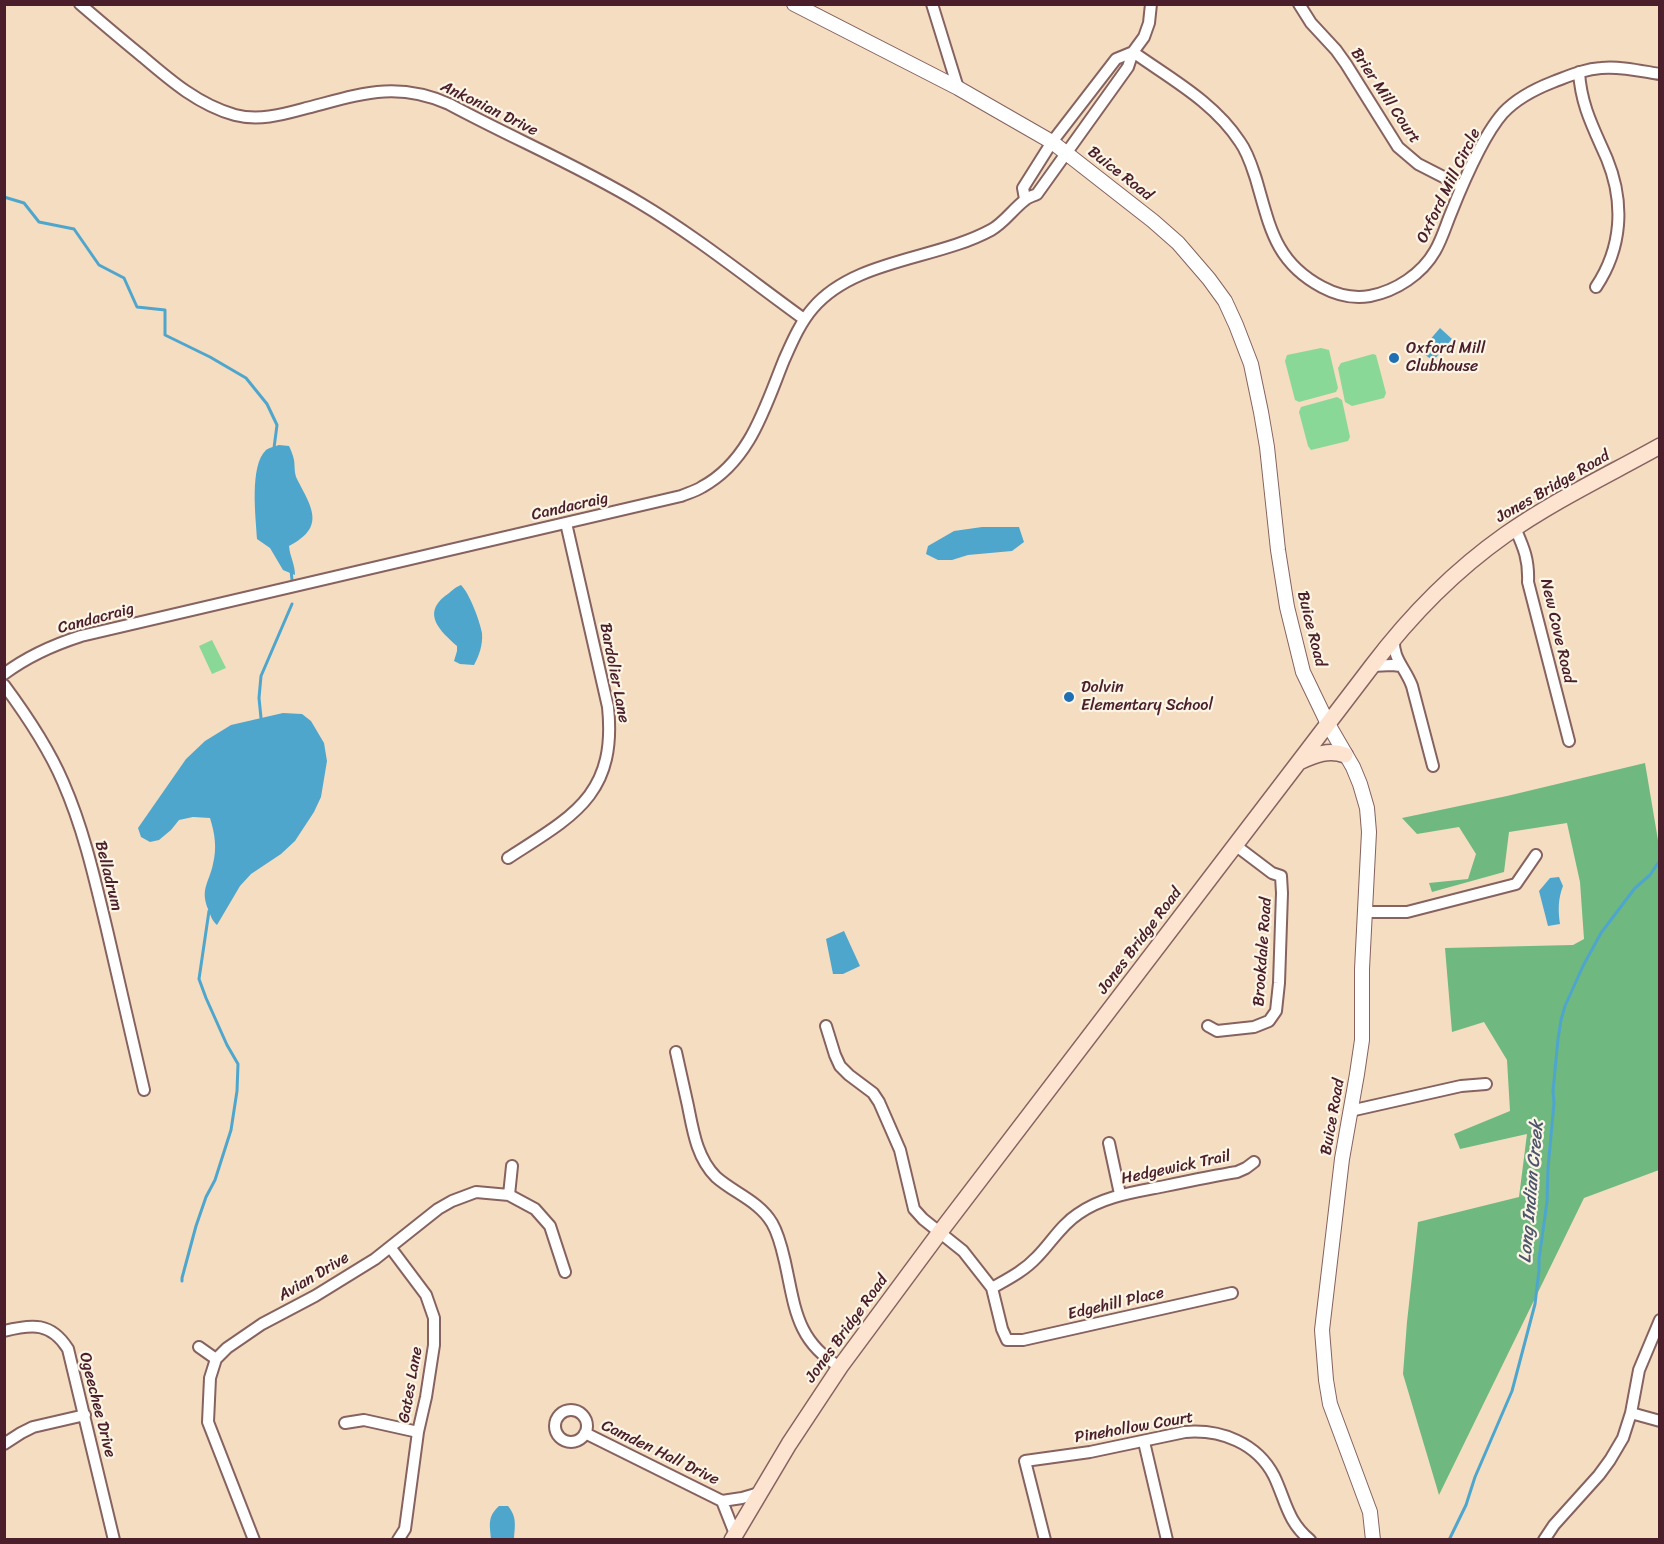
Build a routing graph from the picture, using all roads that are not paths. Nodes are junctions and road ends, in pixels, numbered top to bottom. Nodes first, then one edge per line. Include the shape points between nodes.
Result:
1 (80, 4) edge
2 (794, 4) edge
3 (932, 4) edge
4 (1151, 4) edge
5 (1299, 4) edge
6 (1133, 52) junction
7 (1579, 72) junction
8 (1659, 74) edge
9 (958, 88) junction
10 (1052, 142) junction
11 (1066, 152) junction
12 (1461, 186) junction
13 (1025, 199) junction
14 (1596, 287) dead end
15 (804, 319) junction
16 (1659, 446) edge
17 (566, 523) junction
18 (1515, 528) junction
19 (1394, 637) junction
20 (1372, 666) junction
21 (1401, 666) junction
22 (4, 674) edge
23 (4, 685) edge
24 (1328, 724) junction
25 (1569, 741) dead end
26 (1345, 755) junction
27 (1299, 762) junction
28 (1433, 766) dead end
29 (1235, 845) junction
30 (1536, 855) dead end
31 (508, 858) dead end
32 (1365, 912) junction
33 (826, 1026) dead end
34 (1208, 1026) dead end
35 (676, 1052) dead end
36 (1486, 1084) dead end
37 (144, 1090) dead end
38 (1350, 1111) junction
39 (1109, 1143) dead end
40 (1254, 1162) dead end
41 (512, 1166) dead end
42 (1120, 1194) junction
43 (509, 1195) junction
44 (940, 1232) junction
45 (390, 1247) junction
46 (565, 1272) dead end
47 (992, 1288) junction
48 (1232, 1293) dead end
49 (1659, 1320) edge
50 (4, 1331) edge
51 (199, 1347) dead end
52 (216, 1359) junction
53 (840, 1366) junction
54 (1631, 1413) junction
55 (85, 1415) junction
56 (1659, 1420) edge
57 (345, 1422) dead end
58 (418, 1432) junction
59 (585, 1433) dead end
60 (1144, 1442) junction
61 (4, 1444) edge
62 (759, 1493) junction
63 (722, 1501) junction
64 (1370, 1512) junction
65 (733, 1537) edge
66 (114, 1539) edge
67 (254, 1539) edge
68 (398, 1539) edge
69 (1045, 1539) edge
70 (1167, 1539) edge
71 (1310, 1539) edge
72 (1373, 1539) edge
73 (1382, 1539) edge
74 (1544, 1539) edge

1 - 15 street, Ankonian Drive via 180,87 213,108 237,115 287,114 378,91 407,91 449,104 639,202
2 - 9 street, Buice Road
3 - 9 street
4 - 6 street, Candacraig via 1144,37
5 - 12 street, Brier Mill Court via 1346,64 1398,147 1418,164
6 - 10 street via 1116,59
6 - 11 street, Candacraig via 1128,67
6 - 12 street, Oxford Mill Circle via 1207,104 1230,127 1251,164 1281,251 1302,275 1329,291 1352,298 1371,296 1413,276 1436,250
7 - 8 street, Oxford Mill Circle via 1602,68
7 - 12 street, Oxford Mill Circle via 1529,93 1504,113
7 - 14 street via 1593,129 1616,185 1618,205 1618,239
9 - 10 street, Buice Road
10 - 11 street, Buice Road
10 - 13 street via 1023,188
11 - 13 street, Candacraig via 1037,194
11 - 24 street, Buice Road via 1178,243 1225,301 1236,325 1251,364 1261,412 1290,624 1303,672
13 - 15 street, Candacraig via 993,229 851,279 825,296
15 - 17 street, Candacraig via 753,436 724,472 681,496
16 - 18 main road, Jones Bridge Road
17 - 22 street, Candacraig via 81,636 36,653
17 - 31 street, Bardolier Lane via 608,707 609,749 598,781 580,808
18 - 19 main road, Jones Bridge Road via 1474,558
18 - 25 street, New Cove Road via 1526,554 1528,582
19 - 20 main road, Jones Bridge Road
19 - 21 street via 1393,647
20 - 21 street
20 - 24 main road, Jones Bridge Road
21 - 28 street via 1409,676
23 - 37 street, Belladrum via 45,746 77,817
24 - 26 street, Buice Road
24 - 27 main road, Jones Bridge Road
26 - 27 main road via 1325,752
26 - 32 street, Buice Road via 1367,808
27 - 29 main road, Jones Bridge Road
29 - 34 street, Brookdale Road via 1281,876 1276,1011 1269,1021 1254,1027 1217,1031
29 - 44 main road, Jones Bridge Road
30 - 32 street via 1516,884 1407,912
32 - 38 street, Buice Road via 1362,1040
33 - 44 street via 840,1066 879,1102 900,1150 914,1209
35 - 53 street via 702,1158 717,1178 756,1205 771,1222 780,1241 802,1329 818,1351
36 - 38 street
38 - 64 street, Buice Road via 1322,1330 1330,1404
39 - 42 street
40 - 42 street, Hedgewick Trail via 1237,1172
41 - 43 street
42 - 47 street, Hedgewick Trail via 1078,1214 1029,1266
43 - 45 street, Avian Drive via 476,1192 452,1201
43 - 46 street, Avian Drive via 535,1209 550,1226
44 - 47 street via 963,1251
44 - 53 main road, Jones Bridge Road
45 - 52 street, Avian Drive via 315,1296 253,1330
45 - 58 street, Gates Lane via 426,1295 435,1318
47 - 48 street, Edgehill Place via 1007,1340 1023,1340
49 - 54 street via 1639,1370
50 - 55 street, Ogeechee Drive via 42,1327 63,1340
51 - 52 street
52 - 67 street via 210,1378 208,1422
53 - 62 main road, Jones Bridge Road
54 - 56 street
54 - 74 street via 1610,1460
55 - 61 street via 33,1427
55 - 66 street, Ogeechee Drive
57 - 58 street via 364,1420
58 - 68 street, Gates Lane via 405,1529
59 - 63 street, Camden Hall Drive
60 - 69 street, Pinehollow Court via 1025,1461
60 - 70 street
60 - 71 street, Pinehollow Court via 1199,1431 1235,1439 1262,1457 1274,1475 1290,1517
62 - 63 street, Camden Hall Drive
62 - 65 main road, Jones Bridge Road
63 - 65 street, Camden Hall Drive
64 - 72 street, Buice Road
64 - 73 street, Buice Road

